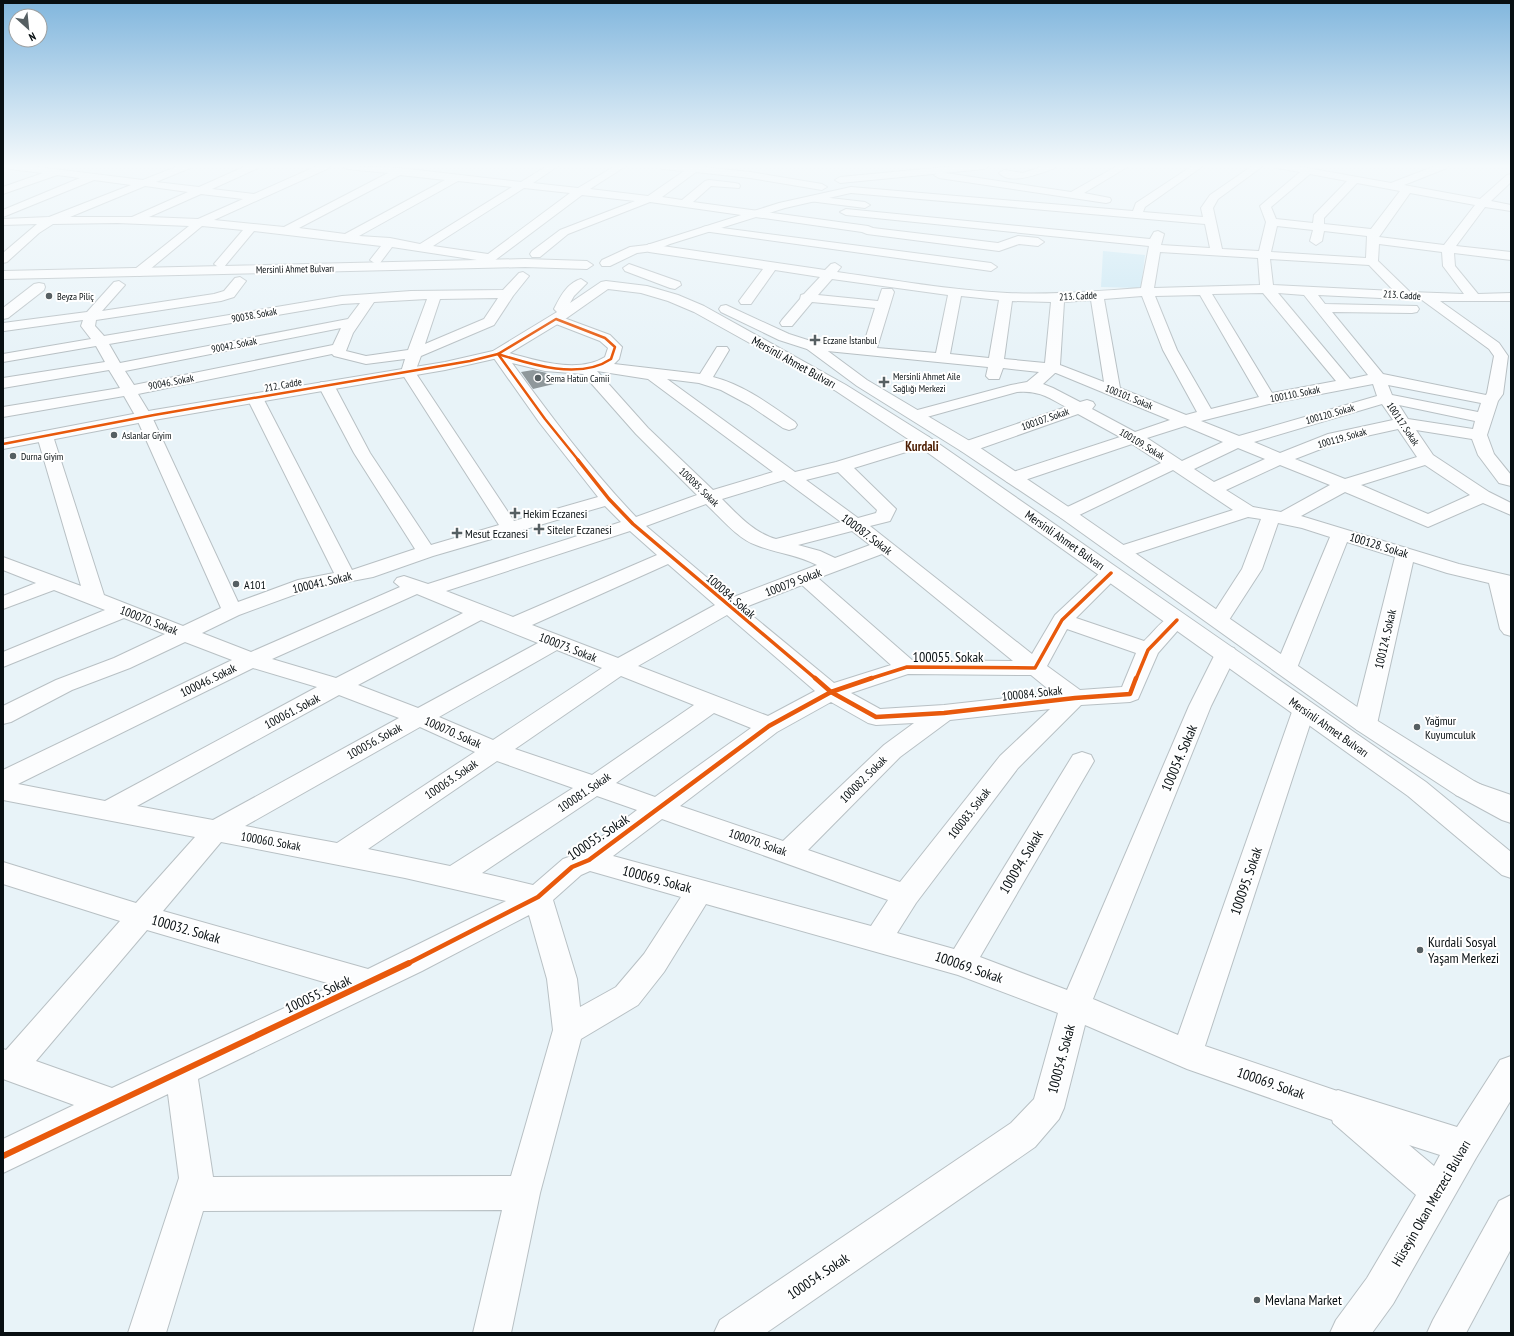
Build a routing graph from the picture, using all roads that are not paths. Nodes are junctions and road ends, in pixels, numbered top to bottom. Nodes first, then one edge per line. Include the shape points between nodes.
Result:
1 (38, 228) edge
2 (192, 228) edge
3 (250, 228) edge
4 (254, 228) edge
5 (290, 228) edge
6 (364, 228) edge
7 (453, 228) edge
8 (530, 228) edge
9 (574, 228) edge
10 (856, 228) edge
11 (1021, 228) edge
12 (1160, 228) edge
13 (1212, 228) edge
14 (1270, 228) edge
15 (1319, 228) edge
16 (1326, 228) edge
17 (1380, 228) edge
18 (1463, 228) edge
19 (707, 229) joint
20 (868, 230) junction
21 (285, 231) junction
22 (348, 237) junction
23 (1374, 237) junction
24 (666, 241) junction
25 (390, 242) junction
26 (954, 242) junction
27 (1155, 244) junction
28 (999, 247) junction
29 (422, 248) junction
30 (853, 248) junction
31 (1448, 248) junction
32 (1217, 253) junction
33 (536, 254) dead end
34 (1264, 255) junction
35 (638, 256) junction
36 (1511, 256) edge
37 (3, 258) edge
38 (1312, 258) junction
39 (376, 260) dead end
40 (938, 260) junction
41 (1372, 262) junction
42 (606, 263) junction
43 (220, 264) dead end
44 (587, 265) junction
45 (771, 267) junction
46 (991, 267) junction
47 (833, 268) junction
48 (868, 268) dead end
49 (524, 269) junction
50 (139, 272) junction
51 (3, 275) edge
52 (538, 277) dead end
53 (240, 281) junction
54 (575, 281) junction
55 (891, 284) junction
56 (119, 285) junction
57 (606, 285) junction
58 (17, 287) dead end
59 (38, 287) junction
60 (920, 288) junction
61 (1268, 289) junction
62 (1204, 290) junction
63 (1307, 290) junction
64 (955, 292) junction
65 (1147, 292) junction
66 (507, 294) junction
67 (1405, 294) junction
68 (435, 295) junction
69 (980, 295) junction
70 (1097, 295) junction
71 (1425, 296) junction
72 (1006, 297) junction
73 (1511, 297) edge
74 (370, 298) junction
75 (806, 298) junction
76 (1058, 298) junction
77 (1474, 298) junction
78 (746, 301) dead end
79 (882, 305) junction
80 (1322, 308) junction
81 (1444, 310) junction
82 (3, 315) edge
83 (90, 319) junction
84 (556, 319) junction
85 (353, 322) junction
86 (787, 323) dead end
87 (3, 327) edge
88 (1482, 338) junction
89 (101, 342) junction
90 (1511, 344) edge
91 (812, 346) junction
92 (338, 348) junction
93 (722, 350) dead end
94 (868, 352) junction
95 (414, 354) junction
96 (498, 354) junction
97 (942, 357) junction
98 (3, 358) edge
99 (996, 362) junction
100 (115, 366) junction
101 (1052, 368) junction
102 (595, 369) junction
103 (408, 372) junction
104 (649, 374) junction
105 (1378, 378) junction
106 (704, 380) junction
107 (3, 383) edge
108 (1346, 384) junction
109 (326, 385) junction
110 (1032, 386) junction
111 (129, 390) junction
112 (1118, 392) junction
113 (991, 395) junction
114 (255, 398) junction
115 (1386, 398) junction
116 (1268, 399) junction
117 (1490, 400) junction
118 (1079, 408) junction
119 (3, 412) edge
120 (916, 415) junction
121 (1207, 415) junction
122 (144, 417) junction
123 (1484, 418) junction
124 (1186, 420) junction
125 (1402, 422) junction
126 (789, 425) dead end
127 (1479, 435) junction
128 (45, 436) junction
129 (1135, 438) junction
130 (923, 441) junction
131 (1236, 442) junction
132 (3, 444) edge
133 (967, 447) junction
134 (1427, 458) junction
135 (1279, 459) junction
136 (842, 466) junction
137 (1178, 466) junction
138 (790, 476) junction
139 (1013, 478) junction
140 (1511, 481) edge
141 (1344, 485) junction
142 (1214, 489) junction
143 (1483, 496) junction
144 (709, 497) junction
145 (609, 499) junction
146 (1511, 510) edge
147 (1247, 511) junction
148 (1067, 514) junction
149 (1277, 518) junction
150 (633, 524) junction
151 (855, 525) junction
152 (510, 528) junction
153 (1342, 534) junction
154 (777, 545) junction
155 (884, 546) junction
156 (426, 552) junction
157 (1405, 554) junction
158 (670, 556) junction
159 (1116, 562) junction
160 (3, 563) edge
161 (834, 566) junction
162 (356, 574) junction
163 (805, 577) junction
164 (1504, 581) edge
165 (55, 583) junction
166 (422, 589) junction
167 (94, 599) junction
168 (3, 603) edge
169 (728, 606) junction
170 (124, 610) junction
171 (232, 610) junction
172 (479, 613) junction
173 (1062, 620) junction
174 (1177, 620) junction
175 (1219, 620) junction
176 (513, 625) junction
177 (1511, 629) edge
178 (185, 634) junction
179 (555, 642) junction
180 (1148, 650) junction
181 (1226, 653) junction
182 (3, 660) edge
183 (251, 660) junction
184 (619, 667) junction
185 (907, 667) junction
186 (1035, 668) junction
187 (1286, 668) junction
188 (338, 686) junction
189 (831, 692) junction
190 (1075, 698) junction
191 (710, 704) junction
192 (1304, 709) junction
193 (944, 713) junction
194 (3, 716) edge
195 (418, 717) junction
196 (1365, 724) junction
197 (769, 726) junction
198 (494, 750) junction
199 (1082, 761) dead end
200 (3, 782) edge
201 (594, 786) junction
202 (1465, 788) junction
203 (3, 791) edge
204 (1511, 804) edge
205 (659, 808) junction
206 (107, 811) junction
207 (1511, 813) edge
208 (215, 831) junction
209 (789, 852) junction
210 (342, 853) junction
211 (589, 860) junction
212 (1511, 867) edge
213 (3, 873) edge
214 (455, 877) junction
215 (700, 890) junction
216 (906, 894) junction
217 (538, 897) junction
218 (142, 917) junction
219 (878, 939) junction
220 (961, 962) junction
221 (370, 982) junction
222 (1075, 1006) junction
223 (568, 1030) junction
224 (1187, 1054) junction
225 (7, 1066) edge
226 (181, 1072) junction
227 (1511, 1072) edge
228 (113, 1104) junction
229 (1338, 1106) junction
230 (1464, 1146) junction
231 (3, 1156) edge
232 (1438, 1192) junction
233 (523, 1193) junction
234 (192, 1194) junction
235 (1511, 1213) edge
236 (147, 1333) edge
237 (492, 1333) edge
238 (733, 1333) edge
239 (1349, 1333) edge
240 (1446, 1333) edge

1 - 37 street
2 - 50 street
3 - 43 street
4 - 21 street
5 - 21 street
6 - 22 street
7 - 29 street
8 - 29 street via 490,258
9 - 33 street via 564,232
10 - 20 street
11 - 27 street
12 - 27 street
13 - 32 street
14 - 34 street
15 - 38 street
16 - 23 street
17 - 23 street
18 - 31 street
19 - 24 street
19 - 30 street
20 - 26 street
20 - 30 street
21 - 22 street
22 - 25 street
23 - 31 street
23 - 41 street
24 - 35 street
24 - 47 street
25 - 29 street
25 - 39 street
26 - 28 street
26 - 40 street
27 - 28 street via 1018,240
27 - 32 street
27 - 65 street
28 - 46 street
30 - 40 street
30 - 47 street
31 - 36 street
31 - 77 street via 1449,266
32 - 34 street
34 - 38 street
34 - 61 street
35 - 42 street
35 - 42 street
35 - 45 street, 213. Cadde
35 - 49 street
35 - 57 street via 629,278
35 - 91 street, Mersinli Ahmet Bulvarı via 678,286 784,337
38 - 41 street
40 - 46 street
40 - 60 street
41 - 67 street
42 - 44 street, Mersinli Ahmet Bulvarı
44 - 49 street, Mersinli Ahmet Bulvarı
44 - 54 street via 580,267 573,274
45 - 47 street, 213. Cadde
45 - 78 street
46 - 69 street
47 - 48 street
47 - 55 street, 213. Cadde
47 - 75 street
49 - 50 street, Mersinli Ahmet Bulvarı
49 - 52 street, Mersinli Ahmet Bulvarı
49 - 53 street, Mersinli Ahmet Bulvarı
49 - 66 street
50 - 51 street, Mersinli Ahmet Bulvarı
53 - 56 street, Mersinli Ahmet Bulvarı
53 - 83 street via 229,294 216,298
54 - 57 street, Mersinli Ahmet Bulvarı
54 - 84 street
55 - 60 street, 213. Cadde
55 - 79 street
56 - 59 street, Mersinli Ahmet Bulvarı
56 - 83 street
57 - 84 street, 212. Cadde
57 - 130 street, Mersinli Ahmet Bulvarı via 642,289 699,309 841,388
58 - 59 street, Mersinli Ahmet Bulvarı
59 - 82 street
60 - 64 street, 213. Cadde
61 - 62 street, 213. Cadde
61 - 63 street, 213. Cadde
61 - 108 street
62 - 65 street, 213. Cadde
62 - 116 street
63 - 67 street, 213. Cadde
63 - 80 street, 100117. Sokak
64 - 69 street, 213. Cadde
64 - 97 street
65 - 70 street, 213. Cadde
65 - 121 street via 1170,350
66 - 68 street, 90038. Sokak
66 - 95 street via 489,322
67 - 71 street, 213. Cadde
68 - 74 street, 90038. Sokak
68 - 95 street
69 - 72 street, 213. Cadde
70 - 76 street, 213. Cadde
70 - 112 street
71 - 77 street, 213. Cadde
71 - 81 street
72 - 76 street, 213. Cadde
72 - 99 street
73 - 77 street, 213. Cadde
74 - 85 street
74 - 89 street, 90038. Sokak via 342,300
75 - 79 street
75 - 86 street
76 - 101 street
79 - 94 street
80 - 81 street
80 - 105 street, 100117. Sokak
81 - 88 street
83 - 87 street
83 - 89 street
84 - 96 street, 212. Cadde
84 - 102 street via 605,338 615,347 615,354 610,362
85 - 92 street
85 - 100 street, 90042. Sokak
88 - 90 street
88 - 117 street via 1502,356 1496,394
89 - 98 street, 90038. Sokak
89 - 100 street
91 - 94 street, 100101. Sokak
91 - 120 street, Mersinli Ahmet Bulvarı via 862,383
92 - 95 street via 339,353 366,360
92 - 111 street, 90046. Sokak
93 - 106 street
94 - 97 street, 100101. Sokak
95 - 103 street
96 - 102 street via 531,364
96 - 103 street, 212. Cadde
96 - 145 street, 100084. Sokak via 545,419
97 - 99 street, 100101. Sokak
99 - 101 street, 100101. Sokak
99 - 113 street
100 - 107 street, 90042. Sokak
100 - 111 street
101 - 110 street
101 - 112 street, 100101. Sokak
102 - 104 street
102 - 144 street, 100085. Sokak via 642,431
103 - 109 street, 212. Cadde
103 - 152 street
104 - 106 street
104 - 138 street, 100087. Sokak
105 - 108 street, 100110. Sokak
105 - 115 street, 100117. Sokak
105 - 117 street, 100110. Sokak
106 - 126 street via 738,392
108 - 116 street, 100110. Sokak
109 - 114 street, 212. Cadde
109 - 156 street via 362,452
110 - 113 street
110 - 118 street, 100109. Sokak via 1048,391
111 - 119 street, 90046. Sokak
111 - 122 street
112 - 118 street, 100107. Sokak
112 - 124 street, 100101. Sokak
113 - 120 street
114 - 122 street, 212. Cadde
114 - 162 street
115 - 123 street, 100120. Sokak
115 - 125 street, 100117. Sokak
115 - 131 street, 100120. Sokak
116 - 121 street, 100110. Sokak
117 - 123 street
118 - 129 street, 100109. Sokak
118 - 133 street, 100107. Sokak
120 - 133 street, Mersinli Ahmet Bulvarı
121 - 124 street, 100110. Sokak
122 - 128 street, 212. Cadde
122 - 171 street
123 - 127 street
124 - 129 street, 100110. Sokak
124 - 131 street, 100101. Sokak
125 - 127 street, 100119. Sokak
125 - 134 street, 100117. Sokak
125 - 135 street, 100119. Sokak via 1334,438
127 - 140 street via 1486,455 1505,479
128 - 132 street, 212. Cadde
128 - 167 street
129 - 137 street, 100109. Sokak
129 - 139 street, 100110. Sokak
130 - 136 street, 100046. Sokak
130 - 159 street, Mersinli Ahmet Bulvarı
131 - 135 street, 100101. Sokak
131 - 137 street, 100120. Sokak
133 - 139 street, Mersinli Ahmet Bulvarı
134 - 141 street
134 - 143 street, 100117. Sokak
135 - 141 street, 100101. Sokak
135 - 142 street, 100119. Sokak
136 - 138 street, 100046. Sokak
136 - 151 street via 887,508 883,517
137 - 142 street, 100109. Sokak
137 - 148 street, 100120. Sokak
138 - 144 street, 100046. Sokak
138 - 151 street, 100087. Sokak
139 - 148 street, Mersinli Ahmet Bulvarı
141 - 143 street, 100101. Sokak via 1428,521
141 - 149 street
142 - 147 street, 100109. Sokak
143 - 146 street, 100117. Sokak
144 - 150 street, 100046. Sokak
144 - 154 street, 100085. Sokak via 737,524 761,541
145 - 150 street, 100084. Sokak
145 - 152 street, 100041. Sokak
147 - 149 street, 100128. Sokak
147 - 159 street
148 - 159 street, Mersinli Ahmet Bulvarı
149 - 153 street, 100128. Sokak via 1306,523
149 - 175 street via 1252,569
150 - 158 street, 100084. Sokak
150 - 166 street, 100046. Sokak
151 - 154 street
151 - 155 street, 100087. Sokak
152 - 156 street, 100041. Sokak
153 - 157 street, 100128. Sokak
153 - 187 street
154 - 161 street, 100085. Sokak via 813,555
155 - 161 street, 100079 Sokak
155 - 186 street, 100087. Sokak
156 - 162 street, 100041. Sokak
157 - 164 street, 100128. Sokak
157 - 196 street, 100124. Sokak
158 - 169 street, 100084. Sokak
158 - 176 street
159 - 173 street
159 - 174 street, Mersinli Ahmet Bulvarı
159 - 175 street, Mersinli Ahmet Bulvarı
160 - 165 street, 100070. Sokak
161 - 163 street, 100079 Sokak
162 - 166 street, 100073. Sokak via 384,574
162 - 171 street, 100041. Sokak via 305,584
163 - 169 street, 100079 Sokak
163 - 185 street
164 - 177 street
165 - 167 street, 100070. Sokak
165 - 168 street
166 - 172 street, 100073. Sokak
166 - 183 street, 100046. Sokak
167 - 170 street, 100070. Sokak
169 - 184 street, 100079 Sokak
169 - 189 street, 100084. Sokak
170 - 178 street, 100070. Sokak
170 - 182 street
171 - 178 street, 100041. Sokak
172 - 176 street, 100073. Sokak
172 - 188 street, 100061. Sokak
173 - 180 street
173 - 186 street
174 - 180 street, 100084. Sokak
174 - 181 street, Mersinli Ahmet Bulvarı
175 - 187 street, Mersinli Ahmet Bulvarı
176 - 179 street, 100073. Sokak
178 - 183 street, 100070. Sokak
178 - 194 street, 100041. Sokak via 122,663 64,685
179 - 184 street, 100073. Sokak
179 - 195 street, 100056. Sokak
180 - 190 street, 100084. Sokak via 1130,694
181 - 192 street, Mersinli Ahmet Bulvarı
181 - 222 street, 100054. Sokak via 1200,706
183 - 188 street, 100070. Sokak
183 - 200 street, 100046. Sokak
184 - 191 street, 100073. Sokak
184 - 198 street, 100063. Sokak
185 - 186 street, 100055. Sokak
185 - 189 street, 100055. Sokak
186 - 190 street, 100087. Sokak
187 - 196 street, Mersinli Ahmet Bulvarı
188 - 195 street, 100070. Sokak
188 - 206 street, 100061. Sokak
189 - 193 street, 100084. Sokak via 876,718
189 - 197 street, 100055. Sokak
190 - 193 street, 100084. Sokak
190 - 216 street, 100083. Sokak via 1009,762
191 - 197 street, 100073. Sokak
191 - 201 street, 100081. Sokak
192 - 212 street, Mersinli Ahmet Bulvarı via 1417,789
192 - 224 street, 100095. Sokak
193 - 209 street, 100082. Sokak via 892,751
195 - 198 street, 100070. Sokak
195 - 208 street, 100056. Sokak
196 - 202 street, Mersinli Ahmet Bulvarı
197 - 205 street, 100055. Sokak
198 - 201 street, 100070. Sokak
198 - 210 street, 100063. Sokak
199 - 220 street, 100094. Sokak
201 - 205 street, 100070. Sokak
201 - 214 street, 100081. Sokak
202 - 204 street
202 - 207 street, Mersinli Ahmet Bulvarı
203 - 206 street, 100060. Sokak
205 - 209 street, 100070. Sokak
205 - 211 street, 100055. Sokak
206 - 208 street, 100060. Sokak
208 - 210 street, 100060. Sokak
208 - 218 street
209 - 216 street, 100070. Sokak
210 - 214 street, 100060. Sokak
211 - 215 street, 100069. Sokak
211 - 217 street, 100055. Sokak via 572,867
213 - 218 street, 100032. Sokak
214 - 217 street, 100060. Sokak
215 - 219 street, 100069. Sokak
215 - 223 street via 654,964 628,996
216 - 219 street, 100083. Sokak
217 - 221 street, 100055. Sokak
217 - 223 street via 562,978
218 - 221 street, 100032. Sokak
218 - 225 street
219 - 220 street, 100069. Sokak
220 - 222 street, 100069. Sokak
221 - 226 street, 100055. Sokak
222 - 224 street, 100069. Sokak
222 - 238 street, 100054. Sokak via 1048,1108 1023,1135
223 - 233 street
224 - 229 street, 100069. Sokak
225 - 228 street
226 - 228 street, 100055. Sokak
226 - 234 street via 196,1178
227 - 230 street, Hüseyin Okan Merzeci Bulvarı
228 - 231 street, 100055. Sokak
229 - 230 street, 100069. Sokak
229 - 232 street
230 - 232 street, Hüseyin Okan Merzeci Bulvarı
232 - 239 street, Hüseyin Okan Merzeci Bulvarı via 1380,1291
233 - 234 street
233 - 237 street
234 - 236 street
235 - 240 street

